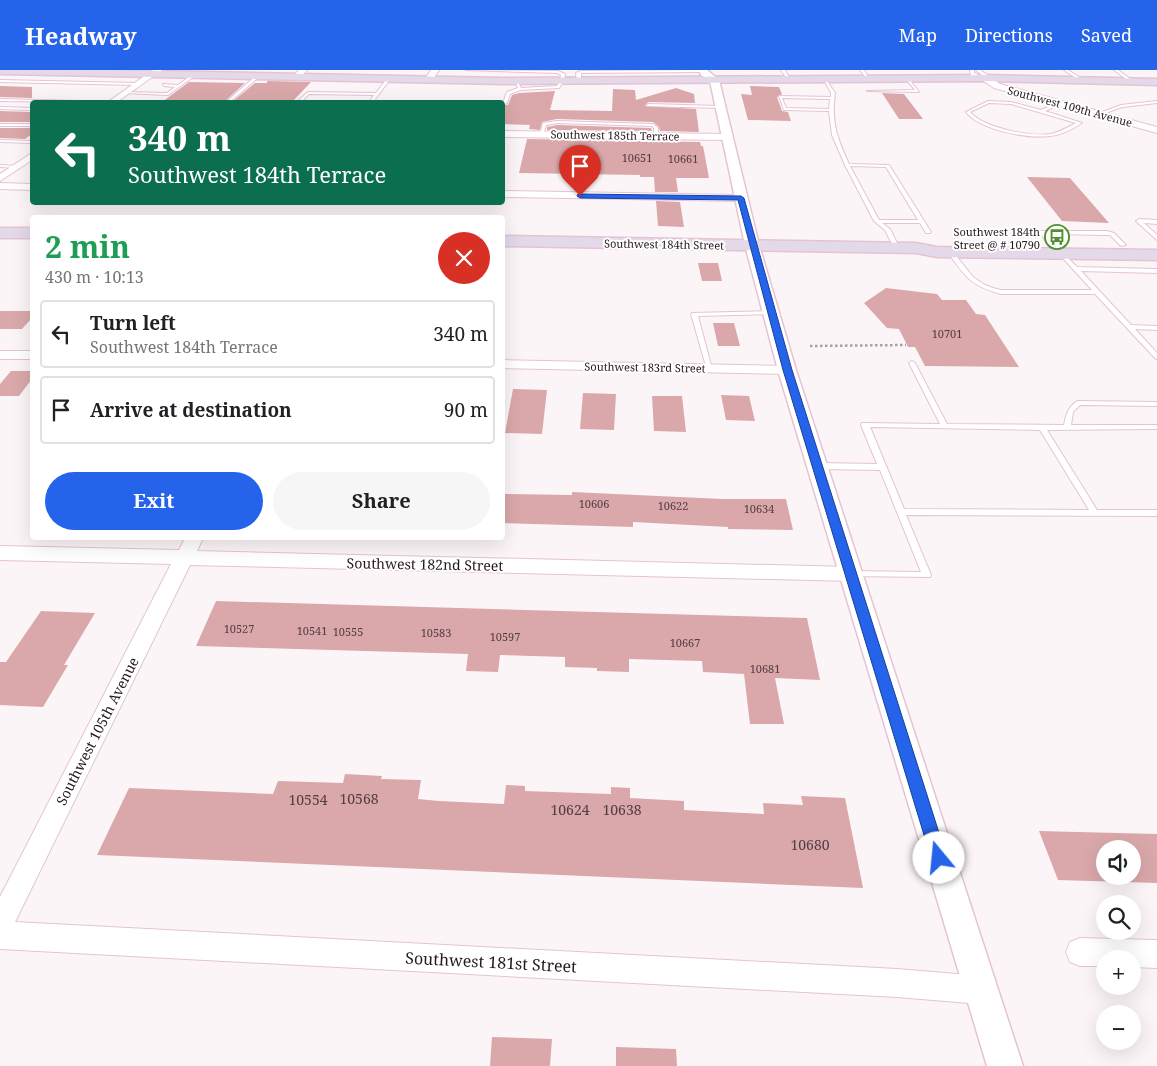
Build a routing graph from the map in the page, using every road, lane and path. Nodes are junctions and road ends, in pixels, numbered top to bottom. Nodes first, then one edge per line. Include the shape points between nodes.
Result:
1 (703, 70) edge
2 (724, 70) edge
3 (972, 70) edge
4 (1066, 70) edge
5 (1116, 70) edge
6 (8, 71) edge
7 (155, 72) edge
8 (466, 73) edge
9 (300, 74) edge
10 (562, 74) edge
11 (981, 74) edge
12 (194, 75) junction
13 (432, 75) edge
14 (786, 75) edge
15 (865, 75) edge
16 (258, 76) junction
17 (390, 78) junction
18 (0, 79) edge
19 (908, 79) junction
20 (1080, 79) junction
21 (579, 80) junction
22 (714, 80) junction
23 (824, 80) junction
24 (1131, 81) junction
25 (1157, 82) edge
26 (138, 84) junction
27 (164, 85) dead end
28 (518, 85) junction
29 (179, 86) junction
30 (870, 91) dead end
31 (125, 93) junction
32 (378, 94) junction
33 (832, 98) junction
34 (0, 100) edge
35 (115, 100) edge
36 (230, 100) edge
37 (301, 100) edge
38 (373, 100) edge
39 (30, 101) edge
40 (1157, 102) edge
41 (505, 103) dead end
42 (1060, 104) junction
43 (648, 106) dead end
44 (720, 107) junction
45 (0, 108) edge
46 (30, 108) edge
47 (832, 110) junction
48 (1041, 110) junction
49 (1099, 114) junction
50 (604, 124) junction
51 (0, 125) edge
52 (30, 125) edge
53 (1157, 130) edge
54 (505, 134) edge
55 (541, 134) junction
56 (605, 135) junction
57 (656, 136) junction
58 (727, 137) junction
59 (0, 141) edge
60 (30, 142) edge
61 (30, 157) edge
62 (847, 165) junction
63 (0, 168) edge
64 (15, 168) junction
65 (0, 178) edge
66 (0, 186) edge
67 (30, 187) edge
68 (505, 194) edge
69 (741, 198) junction
70 (877, 221) junction
71 (922, 222) junction
72 (1157, 222) edge
73 (928, 232) dead end
74 (0, 233) edge
75 (30, 233) edge
76 (1157, 238) edge
77 (505, 241) edge
78 (752, 245) junction
79 (896, 247) junction
80 (916, 248) junction
81 (1157, 248) edge
82 (1057, 249) junction
83 (951, 253) junction
84 (1157, 255) edge
85 (1076, 269) junction
86 (1157, 271) edge
87 (1097, 292) junction
88 (771, 313) junction
89 (1129, 327) junction
90 (1157, 328) edge
91 (906, 345) dead end
92 (810, 346) dead end
93 (0, 354) edge
94 (30, 355) edge
95 (1157, 358) edge
96 (912, 363) dead end
97 (505, 364) edge
98 (709, 369) junction
99 (787, 370) junction
100 (1157, 404) edge
101 (944, 426) junction
102 (1042, 428) junction
103 (1067, 428) junction
104 (1157, 428) edge
105 (818, 466) junction
106 (882, 467) junction
107 (900, 512) junction
108 (1095, 513) junction
109 (1157, 513) edge
110 (193, 540) edge
111 (0, 553) edge
112 (183, 558) junction
113 (850, 574) junction
114 (0, 925) edge
115 (0, 935) edge
116 (1080, 952) dead end
117 (1157, 954) edge
118 (981, 990) junction
119 (1005, 1066) edge

1 - 21 lane via 580,72
1 - 22 street
2 - 22 street
3 - 11 lane via 975,76
4 - 20 lane
5 - 24 lane
6 - 7 main road
6 - 18 lane
7 - 12 main road
7 - 26 street
8 - 10 lane
8 - 13 main road
8 - 28 main road
9 - 16 main road
9 - 17 main road
10 - 21 main road
10 - 28 main road
11 - 19 main road
11 - 20 main road
11 - 42 street, Southwest 109th Avenue via 997,86
12 - 16 main road
12 - 29 lane
13 - 17 main road
14 - 22 main road
14 - 23 main road
15 - 19 main road
15 - 23 main road
16 - 36 lane
17 - 32 lane
18 - 26 lane
19 - 30 lane via 918,91
20 - 24 main road
21 - 22 main road
22 - 44 street
23 - 33 lane
24 - 25 main road
26 - 31 street
27 - 29 lane
28 - 41 lane via 508,93
29 - 31 lane via 168,94
31 - 35 street
32 - 37 lane via 308,93
32 - 38 lane
33 - 47 lane
33 - 47 lane via 780,97 785,109
34 - 39 lane
40 - 49 lane via 1121,106
42 - 48 lane
42 - 49 street, Southwest 109th Avenue
43 - 44 lane
44 - 58 street
45 - 46 lane
47 - 62 lane via 834,134
48 - 48 lane via 988,102 968,112 978,122 1034,135 1058,133 1080,123
49 - 53 street, Southwest 109th Avenue
50 - 55 lane via 547,123
50 - 56 lane
50 - 57 lane via 653,125
51 - 52 lane
54 - 55 street, Southwest 185th Terrace
55 - 56 street, Southwest 185th Terrace
56 - 57 street, Southwest 185th Terrace
57 - 58 street, Southwest 185th Terrace
58 - 69 street
59 - 60 lane
61 - 64 street
62 - 70 lane
62 - 71 lane via 887,166
63 - 64 lane
64 - 65 street
66 - 67 street
68 - 69 street
69 - 78 street
70 - 71 lane
70 - 79 lane via 887,230
71 - 73 lane
72 - 76 lane via 1139,221
74 - 75 main road
77 - 78 main road, Southwest 184th Street
78 - 79 main road, Southwest 184th Street
78 - 88 street
79 - 80 main road, Southwest 184th Street
80 - 82 main road, Southwest 184th Street via 929,243
80 - 83 main road, Southwest 184th Street
81 - 82 main road, Southwest 184th Street via 1123,245
82 - 83 main road, Southwest 184th Street
82 - 84 main road, Southwest 184th Street
82 - 85 lane
83 - 87 lane via 969,278 987,289
85 - 86 lane
85 - 87 lane
87 - 89 lane
88 - 98 lane via 694,314
88 - 99 street
89 - 90 lane
89 - 95 lane
91 - 92 path
93 - 94 street
96 - 101 lane
97 - 98 street, Southwest 183rd Street
98 - 99 street, Southwest 183rd Street
99 - 105 street
100 - 103 lane via 1078,402 1070,412
101 - 102 lane
101 - 106 lane via 865,425
102 - 103 lane
102 - 108 lane
103 - 104 lane
105 - 106 lane
105 - 113 street
106 - 107 lane
107 - 108 lane
107 - 113 lane via 927,575
108 - 109 lane
110 - 112 street, Southwest 105th Avenue
111 - 112 street, Southwest 182nd Street
112 - 113 street, Southwest 182nd Street
112 - 114 street, Southwest 105th Avenue
113 - 118 street
115 - 118 street, Southwest 181st Street
116 - 117 street
118 - 119 street

